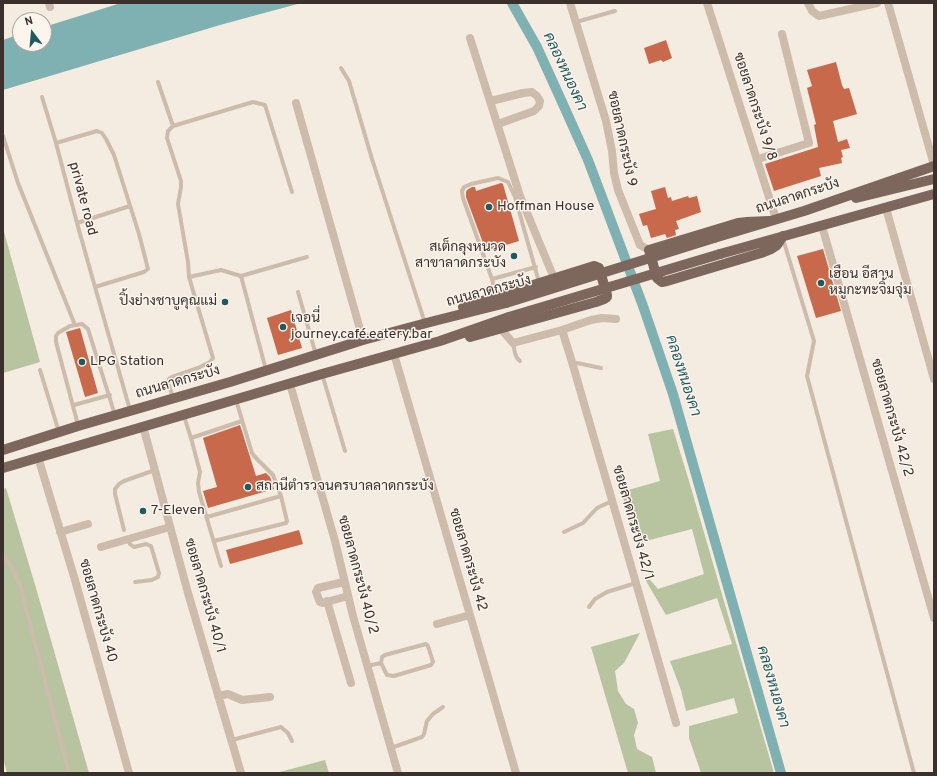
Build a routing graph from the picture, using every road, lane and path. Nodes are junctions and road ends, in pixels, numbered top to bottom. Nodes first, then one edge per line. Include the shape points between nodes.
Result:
1 (570, 3) edge
2 (707, 3) edge
3 (808, 3) edge
4 (877, 3) edge
5 (888, 3) edge
6 (616, 11) dead end
7 (576, 22) junction
8 (782, 34) dead end
9 (470, 38) dead end
10 (341, 68) dead end
11 (158, 82) dead end
12 (42, 97) dead end
13 (491, 101) junction
14 (296, 103) dead end
15 (498, 124) junction
16 (173, 126) junction
17 (3, 136) edge
18 (56, 143) junction
19 (758, 159) junction
20 (934, 166) edge
21 (934, 179) edge
22 (292, 192) dead end
23 (934, 194) edge
24 (130, 206) junction
25 (886, 208) junction
26 (804, 211) junction
27 (773, 220) junction
28 (77, 223) junction
29 (822, 226) junction
30 (782, 236) junction
31 (649, 250) junction
32 (307, 257) dead end
33 (536, 267) junction
34 (241, 276) junction
35 (189, 277) junction
36 (554, 278) junction
37 (492, 279) junction
38 (539, 282) junction
39 (95, 287) junction
40 (298, 292) dead end
41 (496, 297) junction
42 (616, 319) dead end
43 (429, 322) junction
44 (75, 325) junction
45 (501, 328) junction
46 (562, 330) junction
47 (363, 340) junction
48 (440, 341) junction
49 (513, 343) junction
50 (394, 354) junction
51 (316, 356) junction
52 (520, 361) dead end
53 (572, 362) junction
54 (601, 368) dead end
55 (40, 370) dead end
56 (267, 371) junction
57 (322, 374) junction
58 (934, 379) edge
59 (230, 382) junction
60 (290, 384) junction
61 (110, 395) junction
62 (173, 398) junction
63 (236, 400) junction
64 (74, 405) junction
65 (131, 411) junction
66 (115, 415) junction
67 (183, 416) junction
68 (242, 421) junction
69 (78, 426) junction
70 (143, 426) junction
71 (59, 432) junction
72 (191, 438) junction
73 (3, 450) edge
74 (344, 451) dead end
75 (38, 457) junction
76 (3, 468) edge
77 (155, 470) junction
78 (281, 496) junction
79 (613, 501) junction
80 (207, 517) junction
81 (88, 524) dead end
82 (170, 527) junction
83 (124, 530) dead end
84 (60, 532) junction
85 (564, 532) dead end
86 (128, 539) junction
87 (214, 541) junction
88 (101, 547) dead end
89 (3, 555) edge
90 (221, 566) dead end
91 (135, 582) dead end
92 (344, 582) junction
93 (636, 583) junction
94 (348, 596) junction
95 (327, 601) junction
96 (589, 607) dead end
97 (470, 615) junction
98 (934, 618) edge
99 (437, 624) dead end
100 (381, 663) junction
101 (367, 666) junction
102 (351, 684) dead end
103 (218, 696) junction
104 (270, 697) dead end
105 (442, 708) dead end
106 (676, 723) dead end
107 (231, 740) junction
108 (292, 741) dead end
109 (391, 748) junction
110 (69, 773) edge
111 (129, 773) edge
112 (241, 773) edge
113 (398, 773) edge
114 (516, 773) edge
115 (914, 773) edge

1 - 7 street, ซอยลาดกระบัง 9
2 - 19 street, ซอยลาดกระบัง 9/8
3 - 4 street via 812,11 819,16
5 - 20 street
6 - 7 lane
7 - 31 street, ซอยลาดกระบัง 9 via 607,126 618,190 640,245
8 - 19 street via 809,143
9 - 13 street
10 - 43 lane via 349,81 372,159
11 - 16 lane
12 - 18 lane, private road
13 - 15 street
13 - 15 street via 532,92 540,101 534,111
14 - 47 street
15 - 36 street via 520,196
16 - 22 lane via 253,102 264,105
16 - 35 lane via 168,131 167,138 181,180 178,204
17 - 44 lane via 18,183
18 - 24 lane via 97,131 102,133 114,155
18 - 28 lane, private road
19 - 27 street, ซอยลาดกระบัง 9/8
20 - 26 main road, ถนนลาดกระบัง
21 - 26 main road
23 - 25 main road, ถนนลาดกระบัง
24 - 28 lane
24 - 39 lane via 148,266 146,270
25 - 29 main road, ถนนลาดกระบัง
25 - 58 street
26 - 27 main road, ถนนลาดกระบัง
27 - 31 main road via 738,223
27 - 43 main road, ถนนลาดกระบัง, bridge via 506,303
28 - 39 lane, private road
29 - 30 main road, ถนนลาดกระบัง
29 - 98 street, ซอยลาดกระบัง 42/2
30 - 31 main road via 777,245 766,251 662,282 657,278
30 - 48 main road, ถนนลาดกระบัง, bridge via 509,317
30 - 115 lane via 814,341 807,376
32 - 34 lane
33 - 37 lane
33 - 37 lane via 508,182 498,178 470,184 462,191 463,198
33 - 38 lane
34 - 35 lane via 221,270
34 - 56 lane
35 - 62 lane via 213,358 198,368 169,379
36 - 38 main road
36 - 45 main road via 597,266 607,297
37 - 41 lane
38 - 41 main road
39 - 65 lane, private road
40 - 51 lane
41 - 43 main road
42 - 46 street via 591,320
43 - 47 main road, ถนนลาดกระบัง
44 - 61 lane via 82,324 88,329
44 - 64 lane via 56,336
45 - 48 main road via 475,336
45 - 49 street
46 - 49 street
46 - 53 street, ซอยลาดกระบัง 42/1
47 - 51 main road, ถนนลาดกระบัง
48 - 50 main road, ถนนลาดกระบัง
49 - 52 lane
50 - 57 main road, ถนนลาดกระบัง
50 - 97 street, ซอยลาดกระบัง 42
51 - 56 main road, ถนนลาดกระบัง
53 - 54 lane
53 - 79 street, ซอยลาดกระบัง 42/1
55 - 71 lane
56 - 59 main road, ถนนลาดกระบัง
57 - 60 main road, ถนนลาดกระบัง
57 - 74 lane
59 - 62 main road, ถนนลาดกระบัง
59 - 63 main road
60 - 63 main road, ถนนลาดกระบัง
60 - 92 street, ซอยลาดกระบัง 40/2 via 335,541
61 - 64 lane
61 - 66 lane
62 - 65 main road, ถนนลาดกระบัง
63 - 67 main road, ถนนลาดกระบัง
63 - 68 lane
64 - 69 lane
65 - 66 main road, ถนนลาดกระบัง
66 - 69 main road, ถนนลาดกระบัง
67 - 70 main road, ถนนลาดกระบัง
67 - 72 lane
68 - 72 lane
68 - 78 lane via 252,453 272,475
69 - 71 main road, ถนนลาดกระบัง
70 - 75 main road, ถนนลาดกระบัง
70 - 77 street, ซอยลาดกระบัง 40/1
71 - 73 main road, ถนนลาดกระบัง
72 - 80 lane via 200,475 199,492
75 - 76 main road, ถนนลาดกระบัง
75 - 84 street, ซอยลาดกระบัง 40
77 - 82 street, ซอยลาดกระบัง 40/1
77 - 83 lane via 124,481 115,489
78 - 80 lane
78 - 87 lane via 286,523
79 - 85 lane via 597,508 583,523
79 - 93 street, ซอยลาดกระบัง 42/1
80 - 87 lane
81 - 84 street
82 - 86 street
82 - 103 street, ซอยลาดกระบัง 40/1
84 - 111 street, ซอยลาดกระบัง 40
86 - 88 street
86 - 91 lane via 134,547 146,544 151,546 159,573 159,576 152,580
87 - 90 lane
89 - 110 lane via 20,585
92 - 94 street, ซอยลาดกระบัง 40/2
92 - 95 street via 316,590 320,602
93 - 96 lane via 604,594 595,599
93 - 106 street, ซอยลาดกระบัง 42/1
94 - 95 street
94 - 101 street, ซอยลาดกระบัง 40/2
95 - 102 street
97 - 99 street
97 - 114 street, ซอยลาดกระบัง 42
100 - 100 lane via 387,675 394,676 431,665 433,662 426,644 385,655
100 - 101 lane
101 - 109 street, ซอยลาดกระบัง 40/2
103 - 104 street via 228,694 242,700
103 - 107 street, ซอยลาดกระบัง 40/1
105 - 109 lane via 427,721 422,737
107 - 108 lane via 281,727
107 - 112 street, ซอยลาดกระบัง 40/1
109 - 113 street, ซอยลาดกระบัง 40/2

